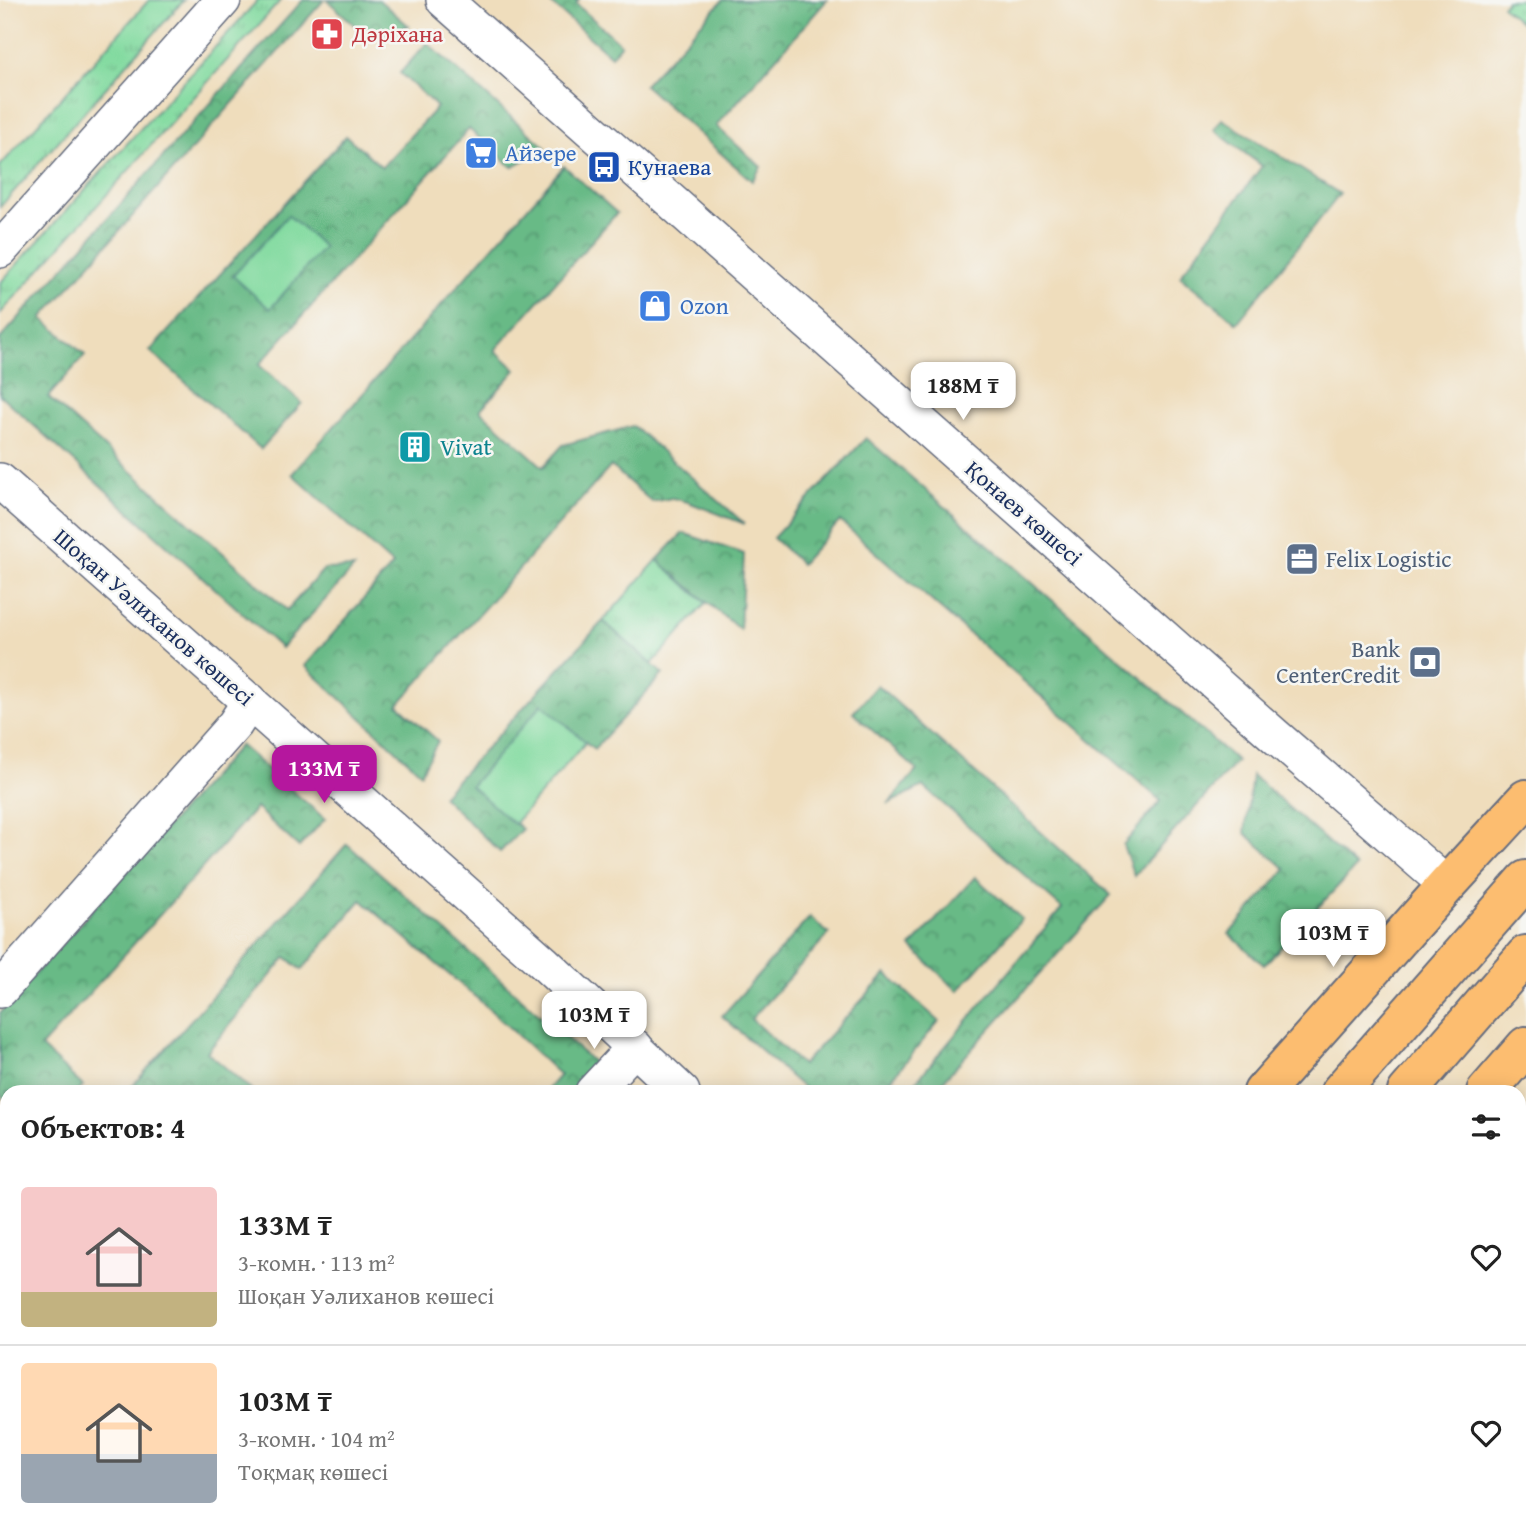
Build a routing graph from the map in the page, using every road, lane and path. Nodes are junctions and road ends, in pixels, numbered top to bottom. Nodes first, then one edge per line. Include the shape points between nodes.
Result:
1 (223, 0) edge
2 (444, 0) edge
3 (0, 250) edge
4 (0, 481) edge
5 (250, 701) junction
6 (1526, 799) edge
7 (1526, 880) edge
8 (1447, 885) junction
9 (1526, 955) edge
10 (0, 990) edge
11 (1526, 1046) edge
12 (635, 1047) junction
13 (600, 1085) edge
14 (675, 1085) edge
15 (1269, 1085) edge
16 (1346, 1085) edge
17 (1413, 1085) edge
18 (1492, 1085) edge

1 - 3 street
2 - 8 street, Қонаев көшесі
4 - 5 street, Шоқан Уәлиханов көшесі
5 - 10 street via 235,724
5 - 12 street, Шоқан Уәлиханов көшесі
6 - 8 main road
7 - 16 main road
8 - 15 main road
9 - 17 main road
11 - 18 main road
12 - 13 street
12 - 14 street, Шоқан Уәлиханов көшесі

